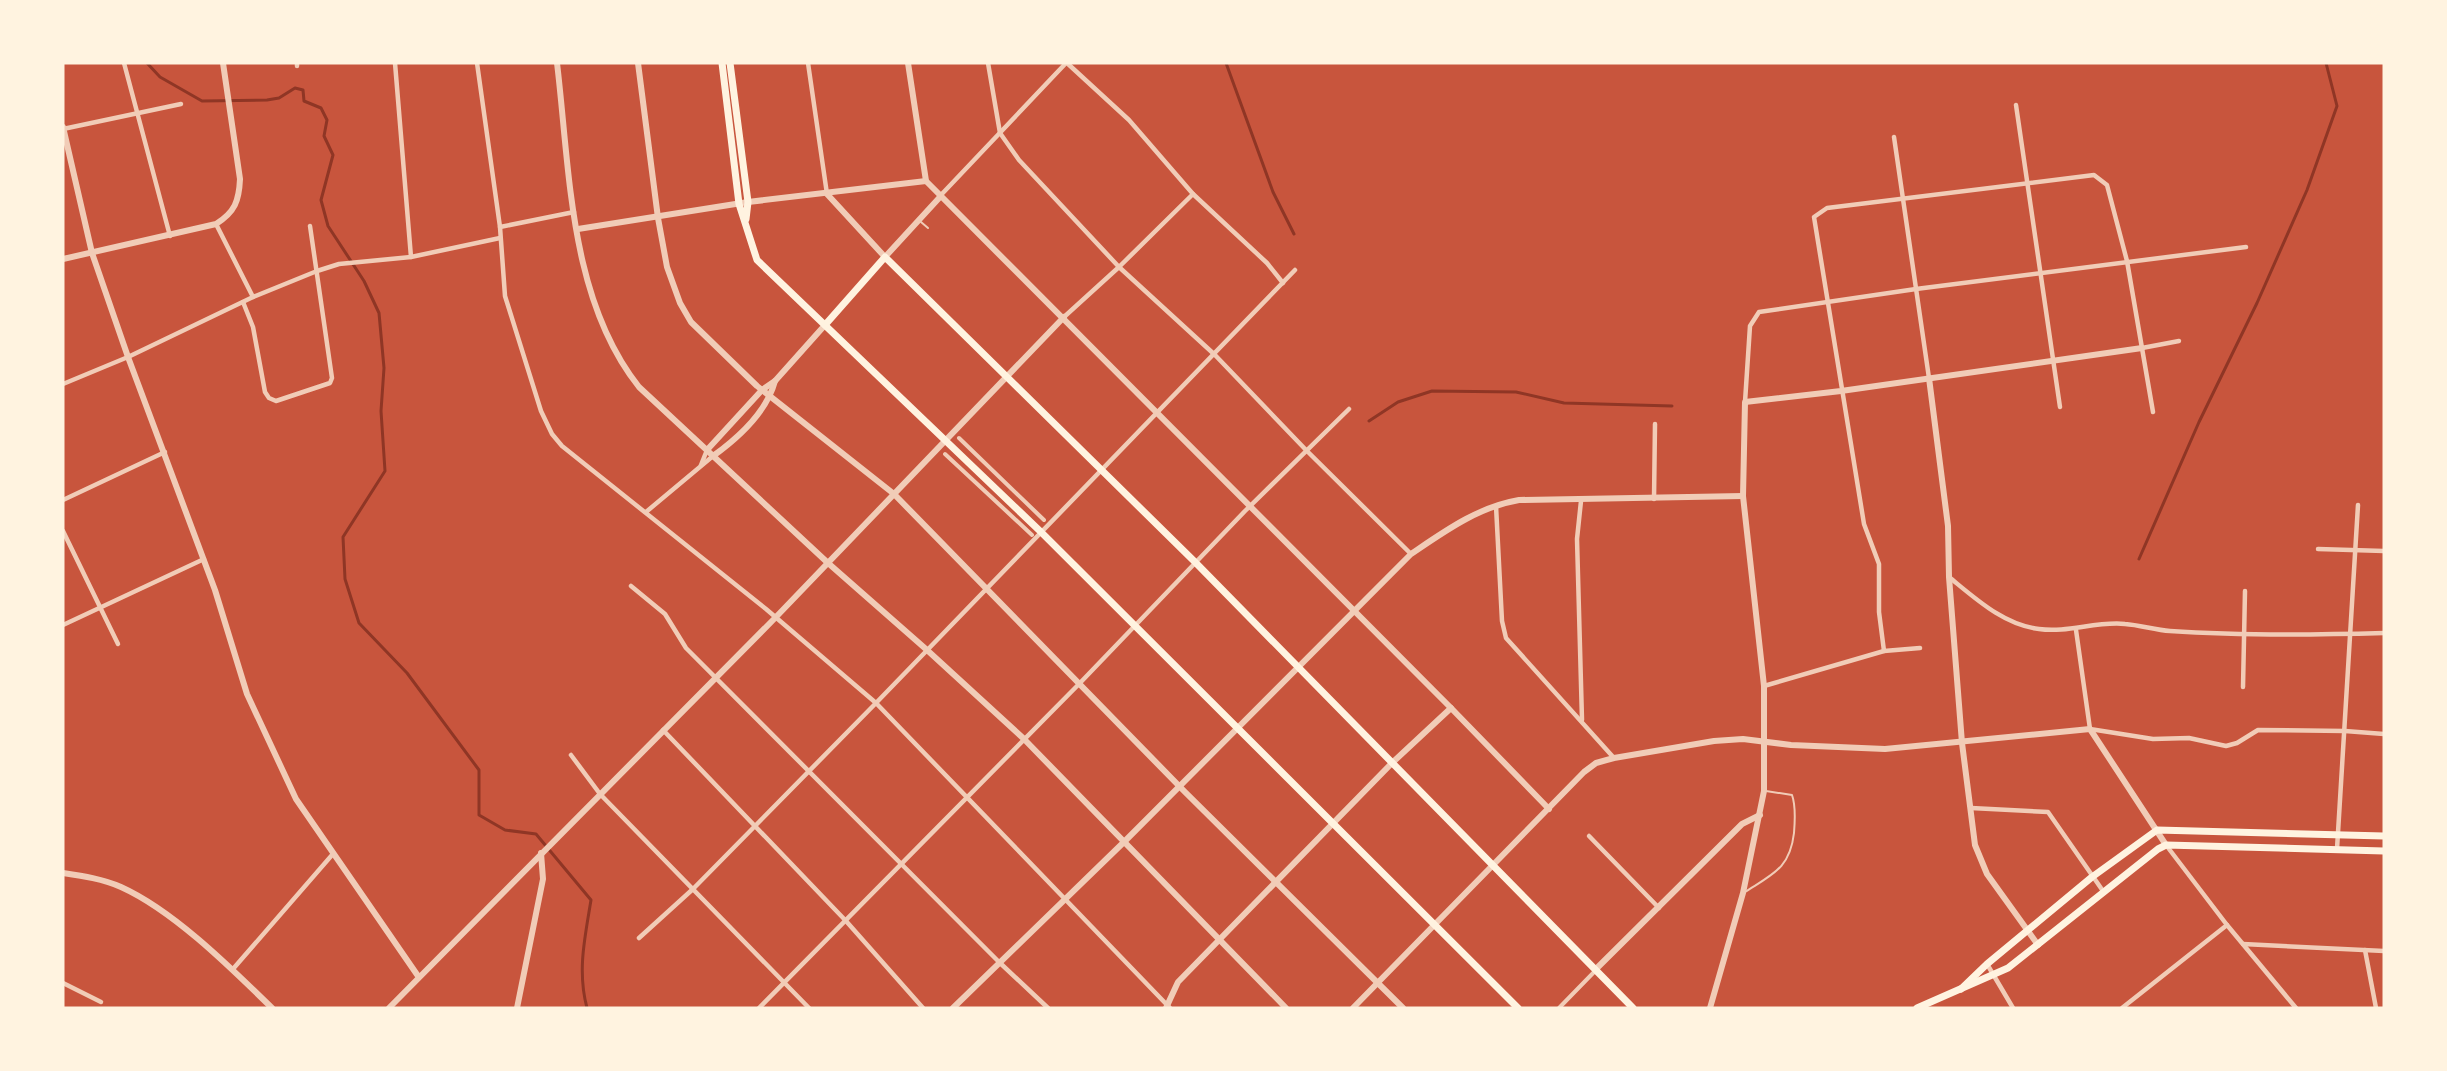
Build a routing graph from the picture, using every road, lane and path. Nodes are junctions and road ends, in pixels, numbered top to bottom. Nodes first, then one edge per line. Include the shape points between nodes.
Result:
1 (124, 63) edge
2 (223, 63) edge
3 (394, 63) edge
4 (477, 63) edge
5 (557, 63) edge
6 (638, 63) edge
7 (722, 63) edge
8 (730, 63) edge
9 (808, 63) edge
10 (908, 63) edge
11 (988, 63) edge
12 (1067, 63) edge
13 (181, 104) dead end
14 (2016, 105) dead end
15 (137, 114) junction
16 (63, 129) edge
17 (1000, 134) junction
18 (1894, 137) dead end
19 (926, 181) junction
20 (2025, 182) junction
21 (827, 194) junction
22 (1192, 194) junction
23 (940, 197) junction
24 (1903, 200) junction
25 (748, 202) junction
26 (739, 204) junction
27 (574, 212) junction
28 (658, 218) junction
29 (746, 219) junction
30 (919, 220) junction
31 (216, 224) junction
32 (310, 226) dead end
33 (500, 227) junction
34 (928, 228) dead end
35 (578, 230) junction
36 (170, 236) junction
37 (500, 238) junction
38 (2246, 247) dead end
39 (92, 253) junction
40 (411, 257) junction
41 (885, 257) junction
42 (63, 260) edge
43 (2127, 261) junction
44 (1119, 267) junction
45 (1295, 270) dead end
46 (317, 271) junction
47 (2038, 274) junction
48 (1283, 283) junction
49 (1916, 289) junction
50 (253, 297) junction
51 (243, 302) junction
52 (1827, 302) junction
53 (1064, 317) junction
54 (825, 325) junction
55 (2180, 342) dead end
56 (2142, 348) junction
57 (1215, 355) junction
58 (128, 357) junction
59 (2053, 362) junction
60 (1006, 377) junction
61 (1929, 378) junction
62 (775, 381) junction
63 (63, 384) edge
64 (762, 390) junction
65 (1841, 391) junction
66 (771, 397) junction
67 (1745, 402) junction
68 (2060, 407) dead end
69 (1349, 409) dead end
70 (1157, 411) junction
71 (2153, 412) dead end
72 (736, 417) junction
73 (1655, 424) dead end
74 (746, 426) junction
75 (959, 438) dead end
76 (943, 441) junction
77 (707, 450) junction
78 (1306, 450) junction
79 (165, 452) junction
80 (945, 454) dead end
81 (713, 456) junction
82 (701, 465) junction
83 (1101, 471) junction
84 (894, 494) junction
85 (1743, 495) junction
86 (1654, 499) junction
87 (63, 500) edge
88 (1581, 501) junction
89 (1496, 504) junction
90 (2358, 505) dead end
91 (1250, 506) junction
92 (646, 512) junction
93 (1044, 520) dead end
94 (63, 531) edge
95 (1041, 532) junction
96 (1032, 535) dead end
97 (2318, 549) dead end
98 (2354, 551) junction
99 (2384, 551) edge
100 (1411, 554) junction
101 (204, 559) junction
102 (1196, 562) junction
103 (828, 563) junction
104 (1949, 578) junction
105 (631, 586) dead end
106 (986, 589) junction
107 (2245, 591) dead end
108 (99, 608) junction
109 (1354, 610) junction
110 (776, 617) junction
111 (63, 624) edge
112 (1134, 626) junction
113 (2076, 630) junction
114 (2384, 633) edge
115 (2245, 634) junction
116 (2351, 634) junction
117 (118, 644) dead end
118 (1920, 648) dead end
119 (927, 650) junction
120 (1884, 651) junction
121 (1298, 666) junction
122 (715, 677) junction
123 (1079, 684) junction
124 (1764, 686) junction
125 (2243, 687) dead end
126 (876, 703) junction
127 (1452, 708) junction
128 (1582, 721) junction
129 (1236, 729) junction
130 (2090, 729) junction
131 (663, 730) junction
132 (2345, 731) junction
133 (2384, 734) edge
134 (1023, 738) junction
135 (1766, 743) junction
136 (1962, 743) junction
137 (571, 755) dead end
138 (1614, 758) junction
139 (1392, 763) junction
140 (809, 770) junction
141 (1179, 786) junction
142 (1764, 791) junction
143 (600, 794) junction
144 (966, 795) junction
145 (1971, 807) junction
146 (1549, 809) junction
147 (1760, 815) junction
148 (1333, 824) junction
149 (755, 826) junction
150 (2157, 830) junction
151 (2219, 831) junction
152 (2338, 834) junction
153 (1589, 836) dead end
154 (2384, 836) edge
155 (1125, 841) junction
156 (2166, 845) junction
157 (2220, 847) junction
158 (2337, 849) junction
159 (2384, 851) edge
160 (542, 852) junction
161 (332, 855) junction
162 (900, 864) junction
163 (1492, 865) junction
164 (63, 873) edge
165 (2092, 877) junction
166 (1277, 881) junction
167 (693, 889) junction
168 (2103, 891) junction
169 (1743, 893) junction
170 (1063, 899) junction
171 (1659, 908) junction
172 (846, 921) junction
173 (1434, 924) junction
174 (2227, 925) junction
175 (2027, 931) junction
176 (639, 938) dead end
177 (1219, 940) junction
178 (2243, 944) junction
179 (2038, 945) junction
180 (2366, 950) junction
181 (2384, 951) edge
182 (999, 962) junction
183 (1987, 964) junction
184 (1597, 968) junction
185 (233, 969) junction
186 (418, 976) junction
187 (1993, 977) junction
188 (785, 982) junction
189 (63, 983) edge
190 (1377, 983) junction
191 (1957, 992) junction
192 (101, 1002) dead end
193 (1168, 1007) edge
194 (272, 1008) edge
195 (389, 1008) edge
196 (517, 1008) edge
197 (759, 1008) edge
198 (809, 1008) edge
199 (923, 1008) edge
200 (952, 1008) edge
201 (1048, 1008) edge
202 (1286, 1008) edge
203 (1353, 1008) edge
204 (1402, 1008) edge
205 (1518, 1008) edge
206 (1559, 1008) edge
207 (1633, 1008) edge
208 (1710, 1008) edge
209 (1917, 1008) edge
210 (2013, 1008) edge
211 (2122, 1008) edge
212 (2296, 1008) edge
213 (2376, 1008) edge

1 - 15 street
2 - 31 street via 240,179 234,210
3 - 40 street
4 - 33 street
5 - 27 street
6 - 28 street
7 - 26 main road
8 - 25 main road
9 - 21 street
10 - 19 street
11 - 17 street
12 - 17 street
12 - 22 street via 1129,120
13 - 15 street
14 - 20 street
15 - 16 street
15 - 36 street
16 - 39 street
17 - 23 street
17 - 44 street via 1019,160
18 - 24 street
19 - 21 street
19 - 23 street
20 - 24 street
20 - 43 street via 2094,175 2107,185
20 - 47 street
21 - 25 street
21 - 41 street
22 - 44 street
22 - 48 street via 1267,263
23 - 30 street
23 - 53 street
24 - 49 street
24 - 52 street via 1827,207 1814,217
25 - 26 street
25 - 29 main road
26 - 28 street
26 - 29 main road
27 - 33 street
27 - 35 street
28 - 35 street
28 - 64 street via 667,267 691,322
29 - 54 main road via 757,260
30 - 34 lane
30 - 41 street
31 - 36 street
31 - 50 street
32 - 46 street
33 - 37 street
35 - 77 street via 595,302 626,371
36 - 39 street
37 - 40 street
37 - 92 street via 506,296 515,334 552,434
38 - 43 street
39 - 42 street
39 - 58 street
40 - 46 street via 365,260
41 - 54 main road
41 - 60 main road
43 - 47 street
43 - 56 street
44 - 53 street
44 - 57 street
45 - 48 street
46 - 50 street
46 - 51 street via 332,378 326,385 276,401 269,399 253,327
47 - 49 street
47 - 59 street
48 - 57 street
49 - 52 street
49 - 61 street
50 - 51 street
51 - 58 street
52 - 65 street
52 - 67 street via 1759,312 1750,326
53 - 60 street
53 - 70 street
54 - 62 street
54 - 76 main road
55 - 56 street
56 - 59 street
56 - 71 street
57 - 70 street
57 - 78 street
58 - 63 street
58 - 79 street
59 - 61 street
59 - 68 street
60 - 76 street
60 - 83 main road
61 - 65 street
61 - 104 street via 1948,526
62 - 64 street
62 - 66 street
64 - 66 street
64 - 72 street
65 - 67 street
65 - 120 street via 1864,524 1879,564
66 - 74 street
66 - 84 street
67 - 85 street
69 - 78 street
70 - 83 street
70 - 91 street
72 - 74 street
72 - 77 street
73 - 86 street
74 - 81 street
75 - 93 street
76 - 84 street
76 - 95 main road
77 - 81 street
77 - 82 street
78 - 91 street
78 - 100 street
79 - 87 street
79 - 101 street
80 - 96 street
81 - 82 street
81 - 103 street
82 - 92 street
83 - 95 street
83 - 102 main road
84 - 103 street
84 - 106 street
85 - 86 street
85 - 124 street
86 - 88 street
88 - 89 street via 1519,500
88 - 128 street via 1577,539
89 - 100 street
89 - 128 street via 1506,638
90 - 98 street
91 - 102 street
91 - 109 street
92 - 110 street
94 - 108 street
95 - 106 street
95 - 112 main road
97 - 98 street
98 - 99 street
98 - 116 street
100 - 109 street
101 - 108 street
101 - 161 street via 247,694 267,742 296,799
102 - 112 street
102 - 121 main road
103 - 110 street
103 - 119 street
104 - 113 street via 2006,619 2038,629
104 - 136 street
105 - 122 street via 665,614 686,648
106 - 119 street
106 - 123 street
107 - 115 street
108 - 111 street
108 - 117 street
109 - 121 street
109 - 127 street
110 - 122 street
110 - 126 street
112 - 123 street
112 - 129 main road
113 - 115 street via 2124,624 2166,631
113 - 130 street
114 - 116 street
115 - 116 street
115 - 125 street
116 - 132 street
118 - 120 street
119 - 126 street
119 - 134 street
120 - 124 street
121 - 129 street
121 - 139 main road
122 - 131 street
122 - 140 street
123 - 134 street
123 - 141 street
124 - 135 street
126 - 140 street
126 - 144 street
127 - 139 street
127 - 146 street
128 - 138 street
129 - 141 street
129 - 148 main road
130 - 132 street via 2152,739 2189,738 2226,746 2258,730
130 - 136 street
130 - 150 street
131 - 143 street
131 - 149 street
132 - 133 street
132 - 152 street
134 - 144 street
134 - 155 street
135 - 136 street via 1885,749
135 - 138 street via 1743,739 1713,741
135 - 142 street
136 - 145 street
137 - 143 street
138 - 146 street via 1596,763
139 - 148 street
139 - 163 main road
140 - 149 street
140 - 162 street
141 - 155 street
141 - 166 street
142 - 147 street
142 - 169 lane via 1792,795 1792,851 1784,865
143 - 160 street
143 - 167 street
144 - 162 street
144 - 170 street
145 - 165 street via 2048,812
145 - 175 street via 1981,862
146 - 163 street
147 - 169 street
147 - 171 street via 1742,824
148 - 166 street
148 - 173 main road
149 - 167 street
149 - 172 street
150 - 151 main road
150 - 156 street
150 - 165 main road
151 - 152 main road
151 - 157 main road
152 - 154 main road
152 - 158 street
153 - 171 street
155 - 170 street
155 - 177 street
156 - 157 main road
156 - 168 main road
156 - 174 street
157 - 158 main road
158 - 159 main road
160 - 186 street
160 - 196 street via 543,879
161 - 185 street
161 - 186 street
162 - 172 street
162 - 182 street
163 - 173 street
163 - 184 main road
164 - 185 street via 121,887 189,932
165 - 168 street
165 - 175 main road
166 - 177 street
166 - 190 street
167 - 176 street
167 - 188 street
168 - 179 main road
169 - 208 street
170 - 182 street
170 - 193 street
171 - 184 street
172 - 188 street
172 - 199 street
173 - 190 street
173 - 205 main road
174 - 178 street
174 - 211 street
175 - 179 street
175 - 183 main road
177 - 193 street via 1178,982
177 - 202 street
178 - 180 street
178 - 212 street
179 - 187 main road
180 - 181 street
180 - 213 street
182 - 200 street
182 - 201 street
183 - 187 street
183 - 191 main road
184 - 206 street
184 - 207 main road
185 - 194 street
186 - 195 street
187 - 191 main road
187 - 210 street
188 - 197 street
188 - 198 street
189 - 192 street
190 - 203 street
190 - 204 street
191 - 209 main road

